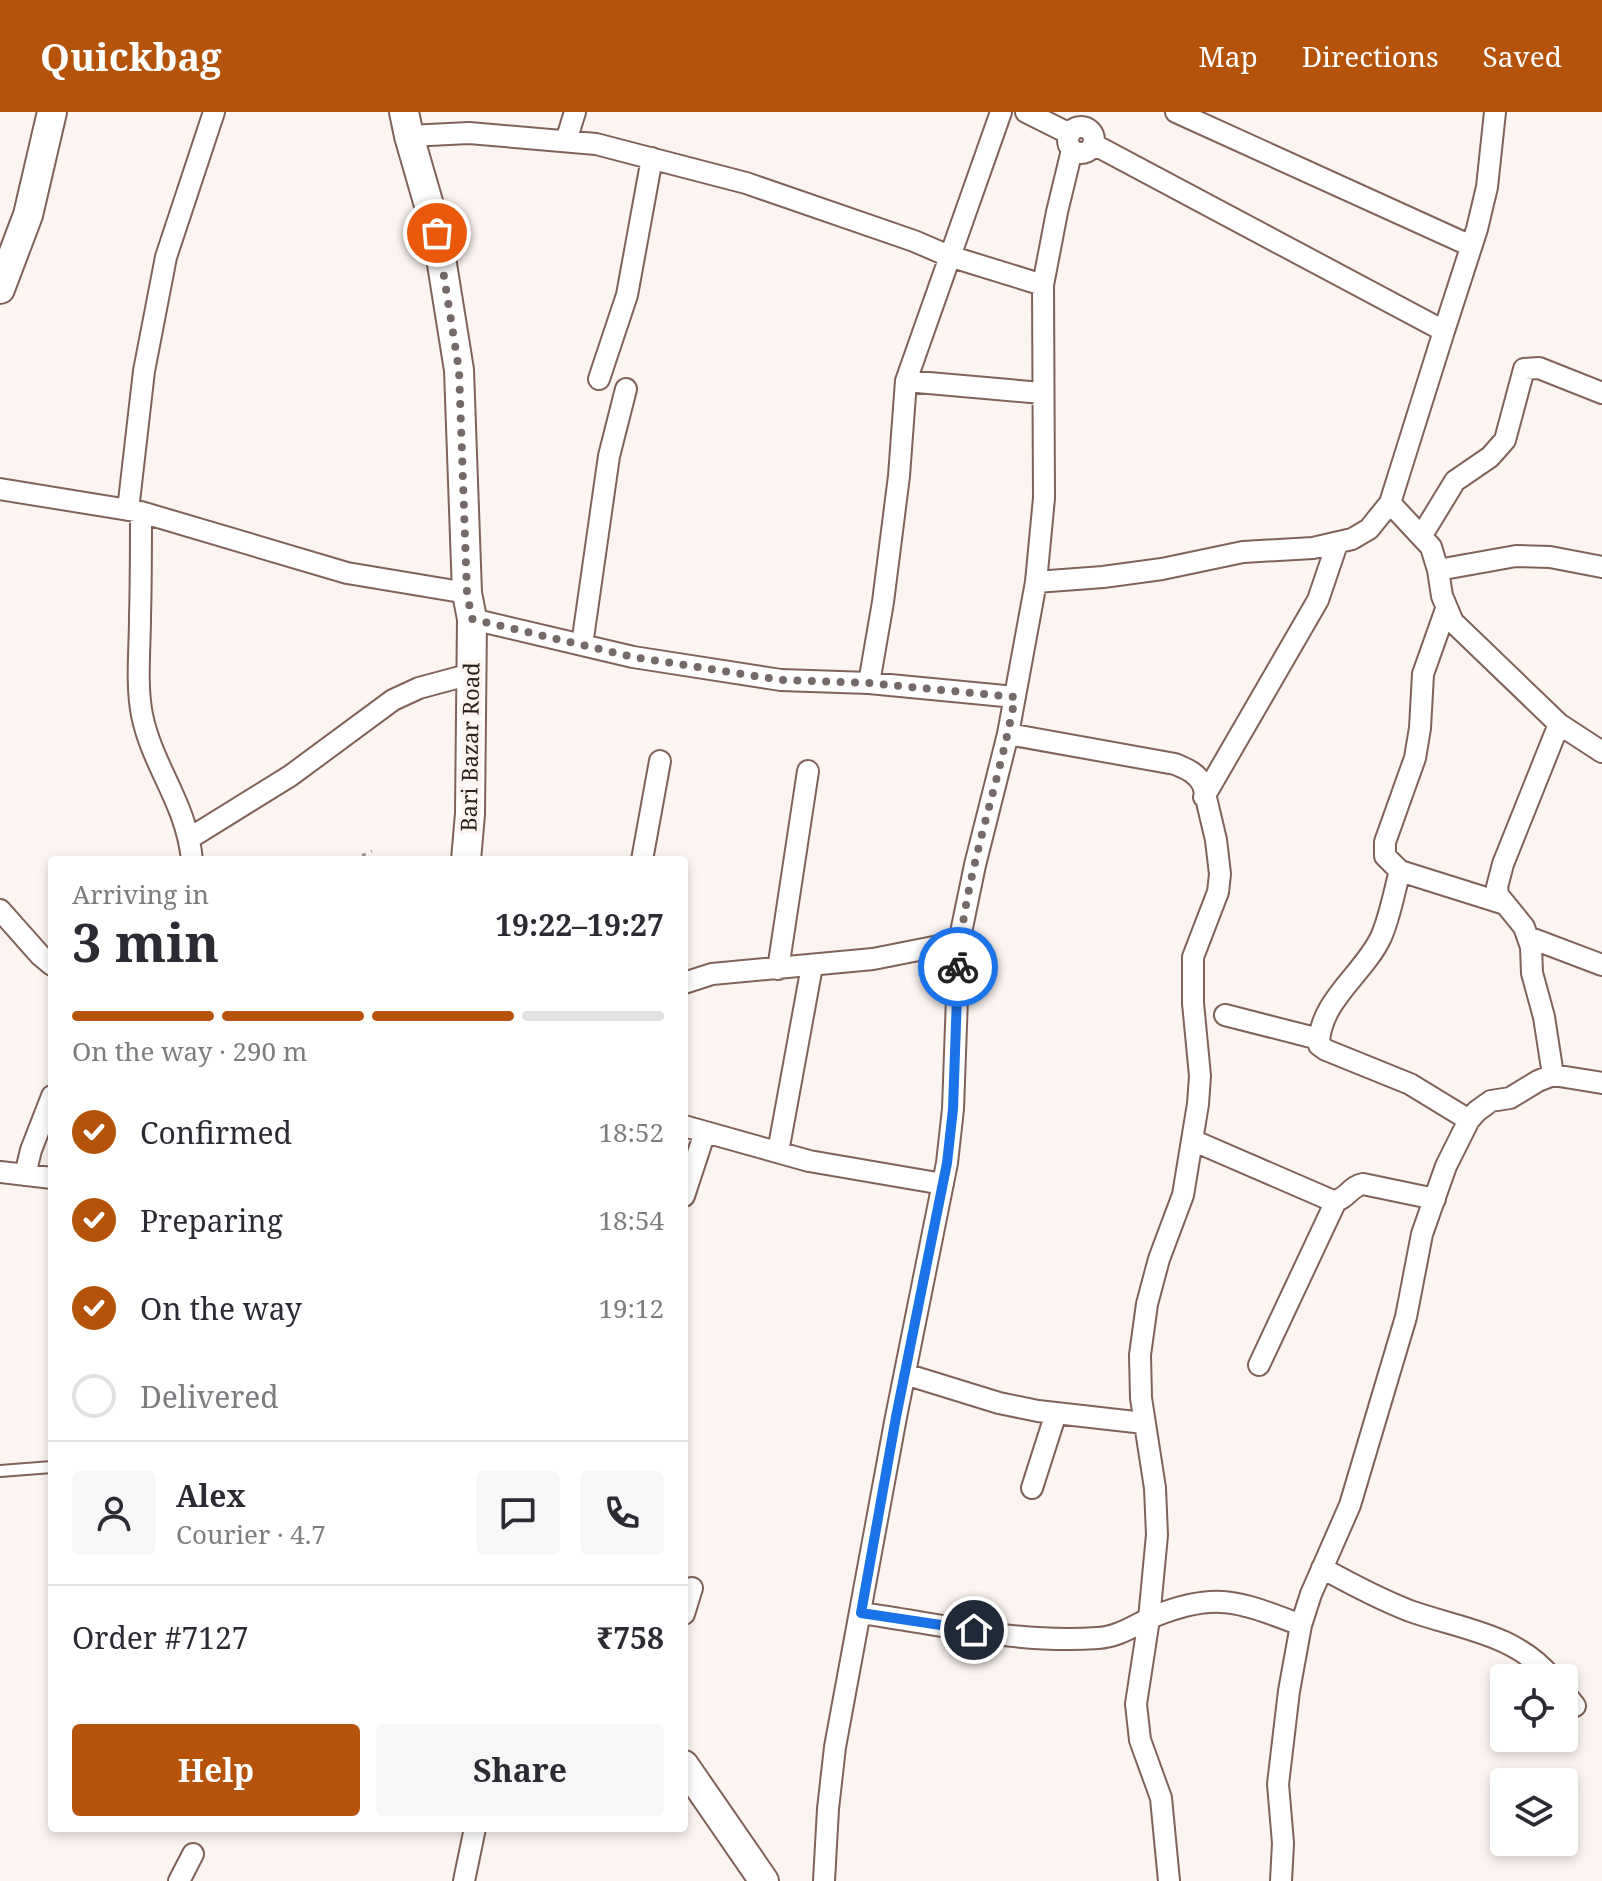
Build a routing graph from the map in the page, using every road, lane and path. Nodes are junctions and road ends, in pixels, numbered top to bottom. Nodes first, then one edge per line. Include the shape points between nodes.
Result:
1 (52, 112) edge
2 (214, 112) edge
3 (575, 112) edge
4 (1001, 112) edge
5 (1026, 112) edge
6 (1176, 112) edge
7 (1495, 112) edge
8 (406, 124) edge
9 (1084, 134) edge
10 (566, 141) junction
11 (652, 158) junction
12 (1471, 246) junction
13 (949, 256) junction
14 (1043, 285) junction
15 (0, 289) edge
16 (1444, 331) junction
17 (599, 379) dead end
18 (906, 381) junction
19 (626, 389) dead end
20 (1042, 393) junction
21 (1602, 393) edge
22 (0, 489) edge
23 (1390, 503) junction
24 (134, 511) junction
25 (1422, 535) junction
26 (1337, 544) junction
27 (1602, 567) edge
28 (1438, 570) junction
29 (1036, 582) junction
30 (469, 606) junction
31 (1446, 609) junction
32 (582, 645) junction
33 (471, 674) junction
34 (869, 683) junction
35 (1015, 697) junction
36 (1559, 724) junction
37 (1008, 734) junction
38 (1602, 752) edge
39 (660, 761) dead end
40 (808, 771) dead end
41 (1204, 797) junction
42 (190, 838) junction
43 (372, 851) dead end
44 (192, 856) edge
45 (361, 856) edge
46 (466, 856) edge
47 (643, 856) edge
48 (1400, 871) junction
49 (1505, 904) junction
50 (0, 910) edge
51 (1528, 937) junction
52 (959, 942) junction
53 (48, 962) edge
54 (1602, 965) edge
55 (812, 966) junction
56 (778, 969) junction
57 (688, 982) edge
58 (1225, 1015) dead end
59 (1319, 1039) junction
60 (1553, 1075) junction
61 (1602, 1083) edge
62 (48, 1106) edge
63 (1469, 1120) junction
64 (688, 1127) edge
65 (705, 1132) junction
66 (1192, 1140) junction
67 (778, 1152) junction
68 (0, 1172) edge
69 (25, 1175) junction
70 (48, 1178) edge
71 (688, 1184) edge
72 (943, 1184) junction
73 (1435, 1199) junction
74 (1336, 1201) junction
75 (1259, 1365) dead end
76 (905, 1374) junction
77 (1056, 1413) junction
78 (1144, 1423) junction
79 (48, 1467) edge
80 (0, 1471) edge
81 (1032, 1488) dead end
82 (1322, 1568) junction
83 (692, 1588) dead end
84 (688, 1601) edge
85 (861, 1613) junction
86 (1149, 1619) junction
87 (1301, 1625) junction
88 (1541, 1664) edge
89 (688, 1771) edge
90 (474, 1832) edge
91 (193, 1854) dead end
92 (179, 1881) edge
93 (464, 1881) edge
94 (764, 1881) edge
95 (824, 1881) edge
96 (1169, 1881) edge
97 (1281, 1881) edge

1 - 15 street via 28,215
2 - 24 street via 166,257 144,371
3 - 10 street
4 - 13 street
5 - 9 street
6 - 12 street
7 - 12 street via 1487,187
8 - 10 street
8 - 30 street, Bari Bazar Road via 437,233 459,370
9 - 14 street via 1057,212
9 - 16 street
10 - 11 street
11 - 13 street via 746,183
11 - 17 street via 627,295
12 - 16 street
13 - 14 street
13 - 18 street
14 - 20 street
16 - 23 street
18 - 20 street
18 - 34 street via 899,476
19 - 32 street via 609,456
20 - 29 street via 1044,498
21 - 25 street via 1539,368 1524,369 1505,440 1455,481
22 - 24 street
23 - 25 street
23 - 26 street via 1369,529
24 - 30 street
24 - 42 street via 142,713
25 - 28 street
26 - 29 street
26 - 41 street via 1318,600
27 - 28 street via 1525,556
28 - 31 street
29 - 35 street
30 - 32 street
30 - 33 street, Bari Bazar Road
31 - 36 street via 1453,622
31 - 48 street via 1423,674 1415,758 1385,842 1385,856
32 - 34 street via 781,680
33 - 42 street via 393,700 290,776
33 - 46 street, Bari Bazar Road
34 - 35 street
35 - 37 street
36 - 38 street
36 - 49 street via 1499,878 1498,895
37 - 41 street via 1175,764 1199,777
37 - 52 street
39 - 47 street
40 - 56 street
41 - 66 street via 1220,874 1193,957 1200,1076
42 - 44 street
43 - 45 path
48 - 49 street
48 - 59 street via 1381,937 1340,994
49 - 51 street
50 - 53 street
51 - 54 street
51 - 60 street
52 - 55 street
52 - 72 street via 953,1109
55 - 56 street
55 - 67 street
56 - 57 street via 712,974
58 - 59 street
59 - 63 street via 1322,1049 1410,1084
60 - 61 street
60 - 63 street via 1510,1098 1491,1101
62 - 69 street
63 - 73 street
64 - 65 street
65 - 67 street
65 - 71 street
66 - 74 street
66 - 78 street via 1183,1195 1147,1304 1140,1355
67 - 72 street
68 - 69 street
69 - 70 street
72 - 76 street
73 - 74 street via 1363,1184
73 - 82 street via 1350,1505
74 - 75 street
76 - 77 street via 999,1403
76 - 85 street
77 - 78 street
77 - 81 street
78 - 86 street via 1157,1535
79 - 80 lane
82 - 87 street
82 - 88 street via 1386,1601 1496,1638
83 - 84 street
85 - 86 street via 1067,1639 1102,1638
85 - 95 street via 835,1747
86 - 87 street via 1187,1603 1230,1600
86 - 96 street via 1136,1704 1140,1740 1161,1798
87 - 97 street via 1278,1784
89 - 94 street
90 - 93 street
91 - 92 street

